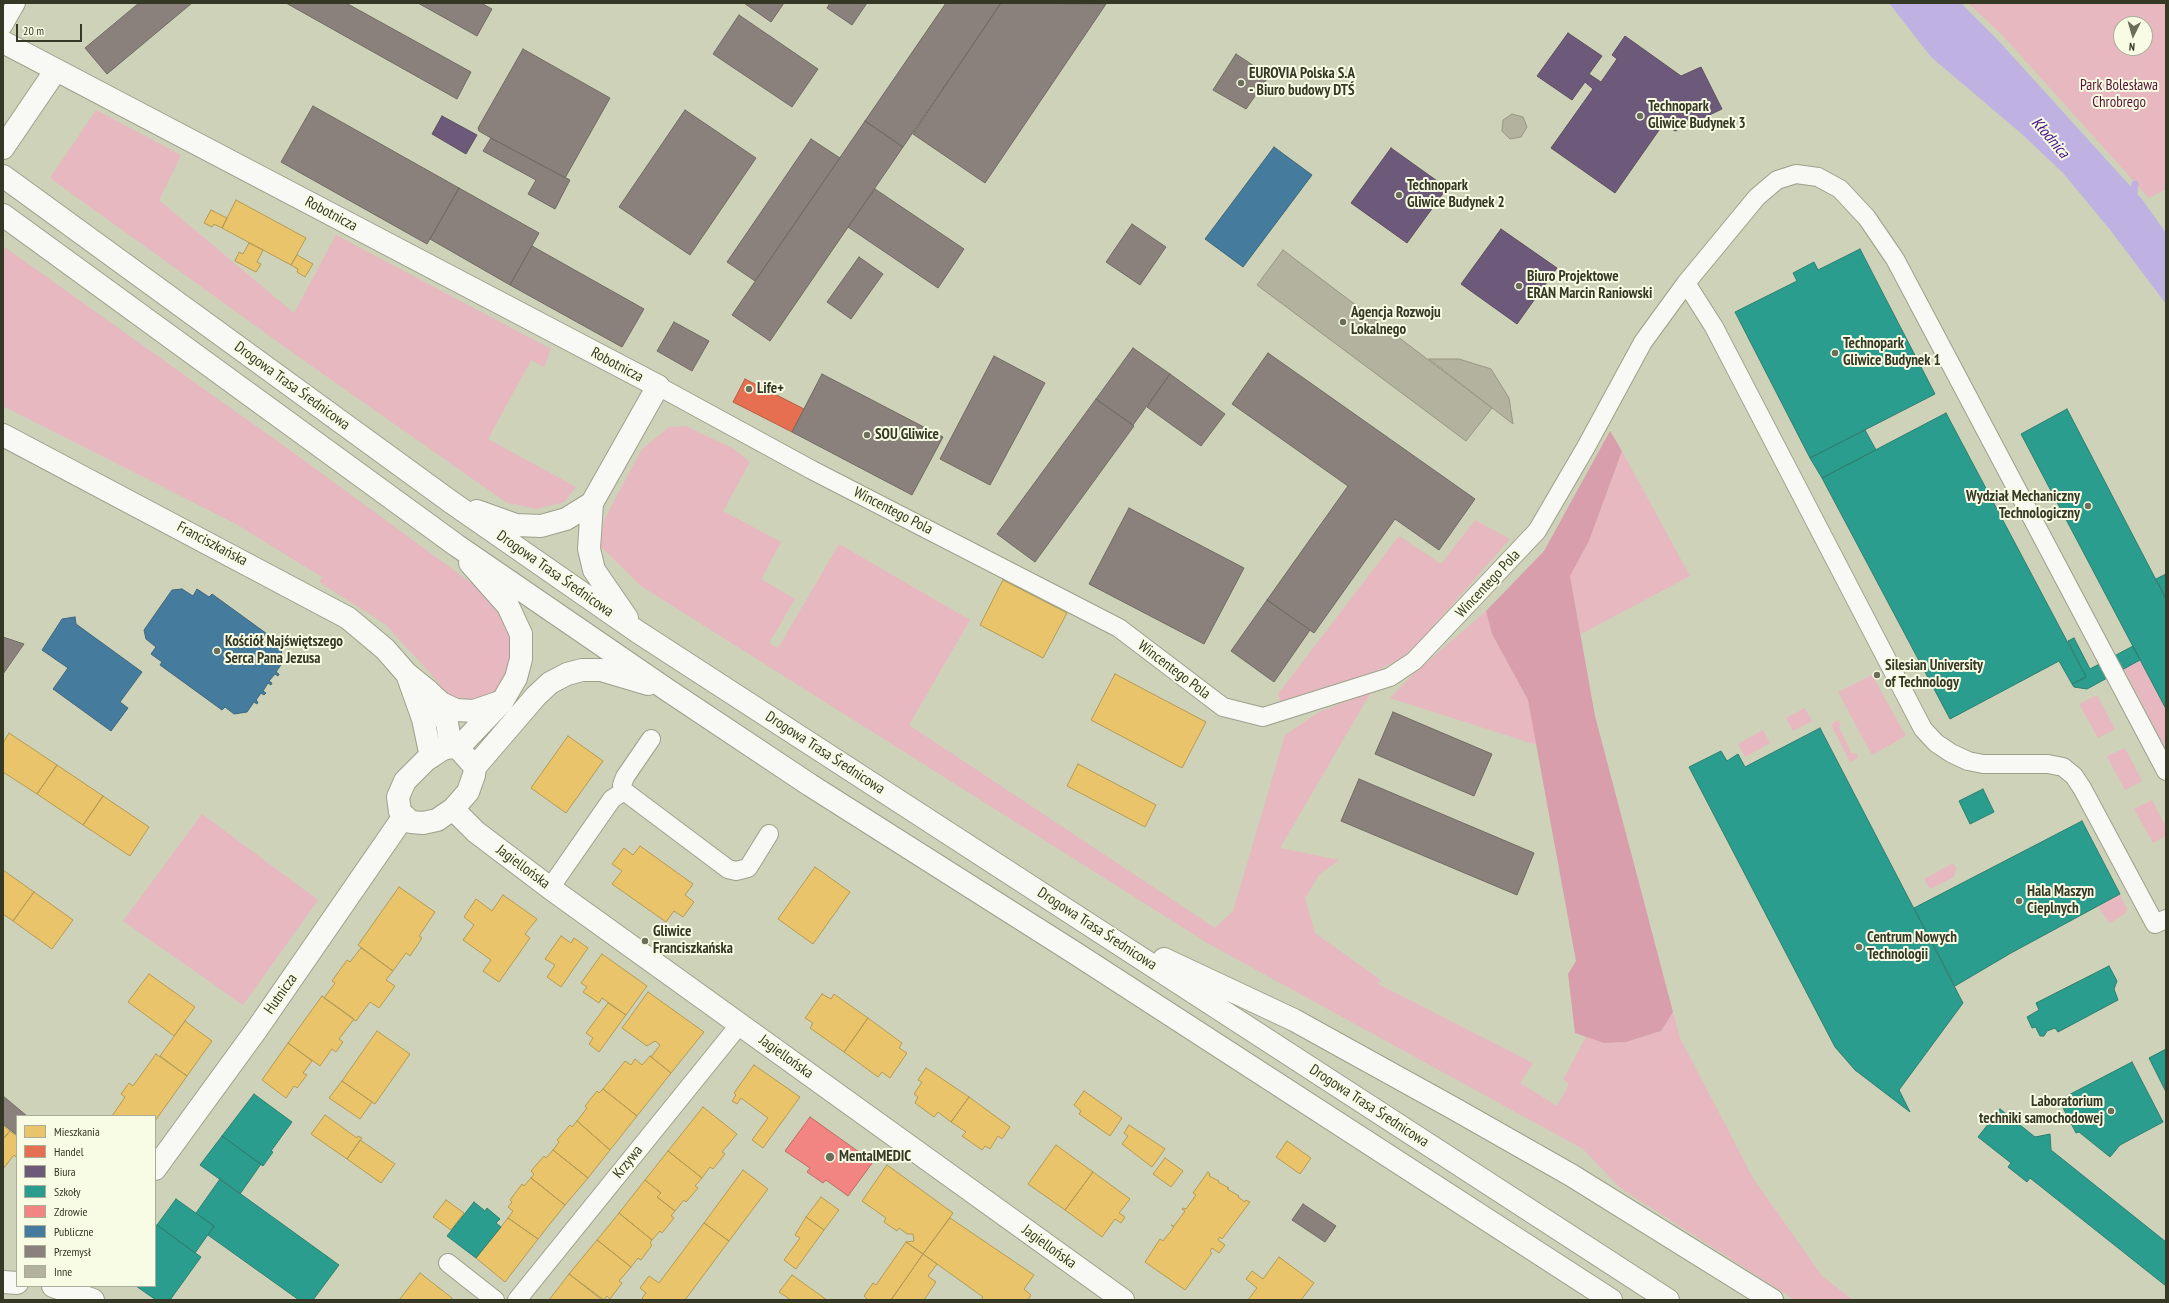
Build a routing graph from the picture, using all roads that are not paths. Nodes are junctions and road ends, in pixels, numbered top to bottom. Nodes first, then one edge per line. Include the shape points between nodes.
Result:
1 (16, 3) edge
2 (3, 26) edge
3 (3, 42) edge
4 (56, 70) junction
5 (8, 141) edge
6 (3, 176) edge
7 (3, 215) edge
8 (1686, 283) junction
9 (658, 386) junction
10 (3, 435) edge
11 (451, 502) junction
12 (592, 503) junction
13 (456, 545) junction
14 (638, 632) junction
15 (406, 673) junction
16 (666, 689) junction
17 (427, 690) junction
18 (502, 702) junction
19 (651, 739) dead end
20 (455, 748) junction
21 (431, 757) junction
22 (475, 767) junction
23 (2166, 771) edge
24 (624, 791) junction
25 (453, 809) junction
26 (404, 816) junction
27 (769, 834) dead end
28 (550, 888) junction
29 (2160, 922) edge
30 (1092, 926) junction
31 (740, 1024) junction
32 (156, 1168) edge
33 (1548, 1259) junction
34 (448, 1264) dead end
35 (3, 1282) edge
36 (16, 1283) edge
37 (63, 1287) edge
38 (93, 1300) edge
39 (495, 1300) edge
40 (517, 1300) edge
41 (1123, 1300) edge
42 (1598, 1300) edge
43 (1611, 1300) edge
44 (1668, 1300) edge
45 (1772, 1300) edge

1 - 2 street
3 - 4 main road, Robotnicza
4 - 5 main road
4 - 9 main road, Robotnicza
6 - 11 main road, Drogowa Trasa Średnicowa
7 - 13 main road, Drogowa Trasa Średnicowa
8 - 9 street, Wincentego Pola via 1643,342 1537,531 1414,661 1390,677 1263,717 1223,707 1119,628 812,470
8 - 23 street, Wincentego Pola via 1758,197 1777,180 1796,174 1818,177 1840,189 1867,218 1895,259
8 - 29 street via 1714,327 1923,729 1936,743 1968,761 1983,764 2063,766 2074,776
9 - 12 main road
10 - 15 main road, Franciszkańska via 335,610 385,649
11 - 12 main road via 516,525 541,526 566,519
11 - 14 main road, Drogowa Trasa Średnicowa
12 - 14 main road via 589,549 594,570
13 - 16 main road, Drogowa Trasa Średnicowa
13 - 18 main road via 508,606 521,634 520,668
14 - 30 main road, Drogowa Trasa Średnicowa
15 - 17 main road, Franciszkańska
15 - 21 main road, Franciszkańska via 423,719
16 - 22 main road via 601,670 582,670 567,674 550,683 536,696
16 - 33 main road, Drogowa Trasa Średnicowa via 810,785
17 - 18 main road via 442,703 456,710 474,710
17 - 20 main road, Franciszkańska via 447,723
18 - 20 main road
19 - 24 street via 625,777 622,785
20 - 21 main road via 443,749
20 - 22 main road via 468,757
21 - 26 main road via 401,788 398,797 400,812
22 - 25 main road via 468,792
24 - 27 street via 728,869 736,871 748,868
24 - 28 street via 612,799
25 - 26 main road via 437,820 423,823 411,822
25 - 28 main road, Jagiellońska via 476,832
26 - 32 main road, Hutnicza via 257,1029
28 - 31 main road, Jagiellońska
30 - 44 main road, Drogowa Trasa Średnicowa
30 - 45 main road via 1294,1020 1571,1175
31 - 40 street, Krzywa
31 - 41 main road, Jagiellońska
33 - 42 main road
33 - 43 main road, Drogowa Trasa Średnicowa
34 - 39 street
35 - 36 main road
37 - 38 main road

